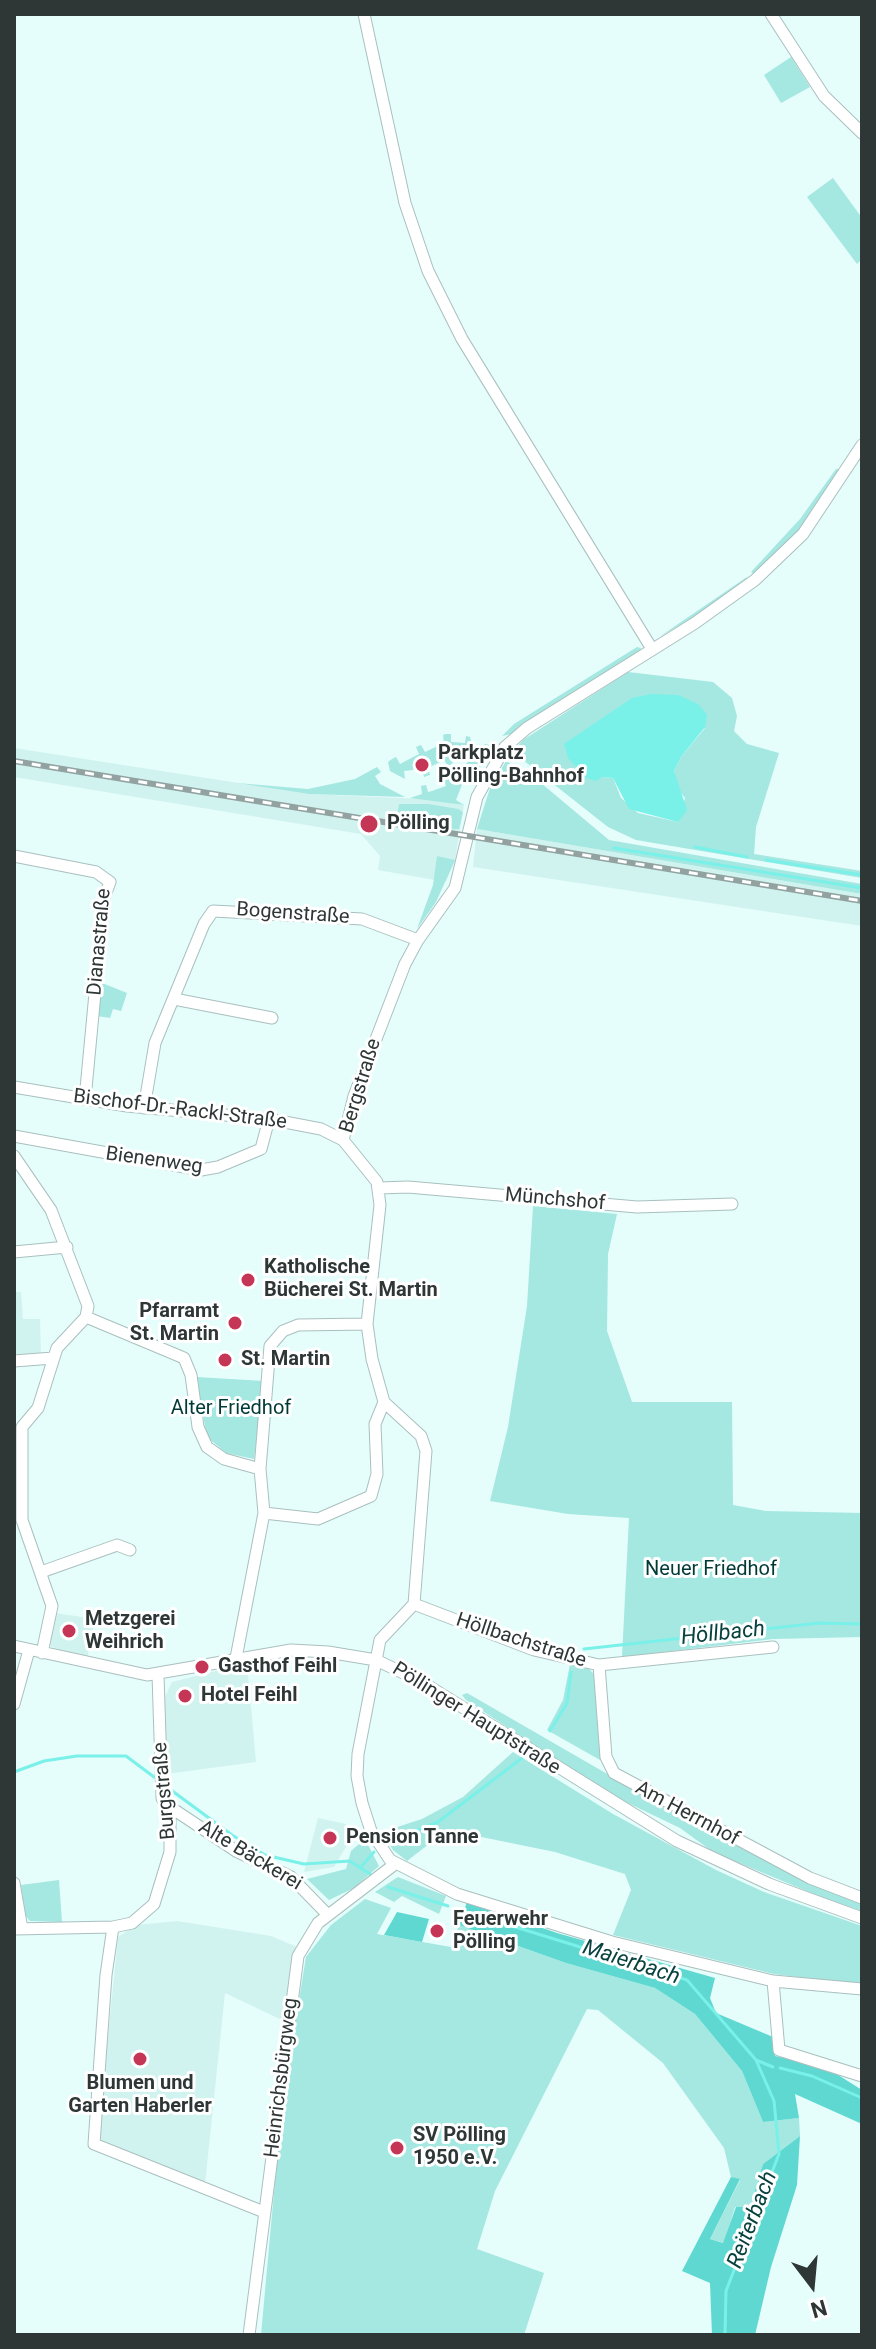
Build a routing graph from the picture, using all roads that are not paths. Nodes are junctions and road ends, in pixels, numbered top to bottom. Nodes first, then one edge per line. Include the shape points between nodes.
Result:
1 (364, 14) edge
2 (771, 14) edge
3 (862, 133) edge
4 (862, 445) edge
5 (652, 649) junction
6 (14, 856) edge
7 (418, 940) junction
8 (174, 999) junction
9 (272, 1018) dead end
10 (14, 1087) edge
11 (85, 1099) junction
12 (144, 1108) junction
13 (269, 1119) junction
14 (14, 1136) edge
15 (343, 1140) junction
16 (14, 1156) edge
17 (379, 1188) junction
18 (732, 1204) dead end
19 (67, 1247) junction
20 (14, 1252) edge
21 (86, 1317) junction
22 (367, 1324) junction
23 (53, 1358) junction
24 (14, 1361) edge
25 (384, 1402) junction
26 (18, 1427) edge
27 (260, 1469) junction
28 (17, 1513) edge
29 (264, 1513) junction
30 (130, 1550) dead end
31 (41, 1572) junction
32 (414, 1604) junction
33 (14, 1646) edge
34 (773, 1647) dead end
35 (29, 1650) junction
36 (42, 1653) junction
37 (236, 1658) junction
38 (376, 1660) junction
39 (599, 1665) junction
40 (158, 1675) junction
41 (14, 1704) edge
42 (167, 1805) junction
43 (395, 1864) junction
44 (14, 1883) edge
45 (862, 1898) edge
46 (327, 1914) junction
47 (862, 1918) edge
48 (113, 1927) junction
49 (18, 1929) edge
50 (773, 1981) junction
51 (862, 1989) edge
52 (862, 2076) edge
53 (264, 2212) junction
54 (249, 2335) edge

1 - 5 street via 405,203 428,271 462,339
2 - 3 street via 824,96
4 - 5 street via 803,534 755,580
5 - 7 street, Bergstraße via 513,738 482,784 455,888
6 - 11 street, Dianastraße via 96,872 110,882 104,898
7 - 8 street, Bogenstraße via 362,919 213,911
7 - 15 street, Bergstraße via 376,1034
8 - 9 street
8 - 12 street, Bogenstraße via 155,1043
10 - 11 street, Bischof-Dr.-Rackl-Straße
11 - 12 street, Bischof-Dr.-Rackl-Straße
12 - 13 street, Bischof-Dr.-Rackl-Straße
13 - 14 street, Bienenweg via 261,1149 201,1170
13 - 15 street, Bischof-Dr.-Rackl-Straße via 321,1129
15 - 17 street, Bergstraße
16 - 19 street via 40,1191
17 - 18 street, Münchshof via 637,1207
17 - 22 street
19 - 20 street
19 - 21 street via 87,1297
21 - 23 street
21 - 27 street via 184,1358 207,1447 224,1459
22 - 25 street
22 - 27 street via 298,1325 272,1342
23 - 24 street
23 - 26 street via 38,1408
25 - 29 street via 375,1424 377,1474 371,1496 318,1519
25 - 32 street via 421,1436 426,1451
26 - 28 street
27 - 29 street
28 - 31 street
29 - 37 street
30 - 31 street via 112,1546
31 - 36 street via 52,1606
32 - 38 street via 382,1636
32 - 39 street, Höllbachstraße via 534,1650
33 - 35 street, Pöllinger Hauptstraße
34 - 39 street, Höllbachstraße
35 - 36 street, Pöllinger Hauptstraße
35 - 41 street
36 - 40 street, Pöllinger Hauptstraße
37 - 38 street, Pöllinger Hauptstraße via 307,1650
37 - 40 street, Pöllinger Hauptstraße
38 - 43 street via 357,1776 371,1831
38 - 47 street, Pöllinger Hauptstraße via 422,1682 637,1819 729,1866
39 - 45 street, Am Herrnhof via 606,1757 614,1773 810,1878
40 - 42 street, Burgstraße via 162,1798
42 - 46 street, Alte Bäckerei via 236,1851 291,1877
42 - 48 street, Burgstraße via 171,1840 162,1888 147,1913
43 - 46 street, Heinrichsbürgweg
43 - 50 street via 457,1894 538,1921
44 - 49 street, Burgstraße
46 - 53 street, Heinrichsbürgweg via 298,1956
48 - 49 street, Burgstraße
48 - 53 street via 94,2144
50 - 51 street
50 - 52 street via 779,2050
53 - 54 street, Heinrichsbürgweg

